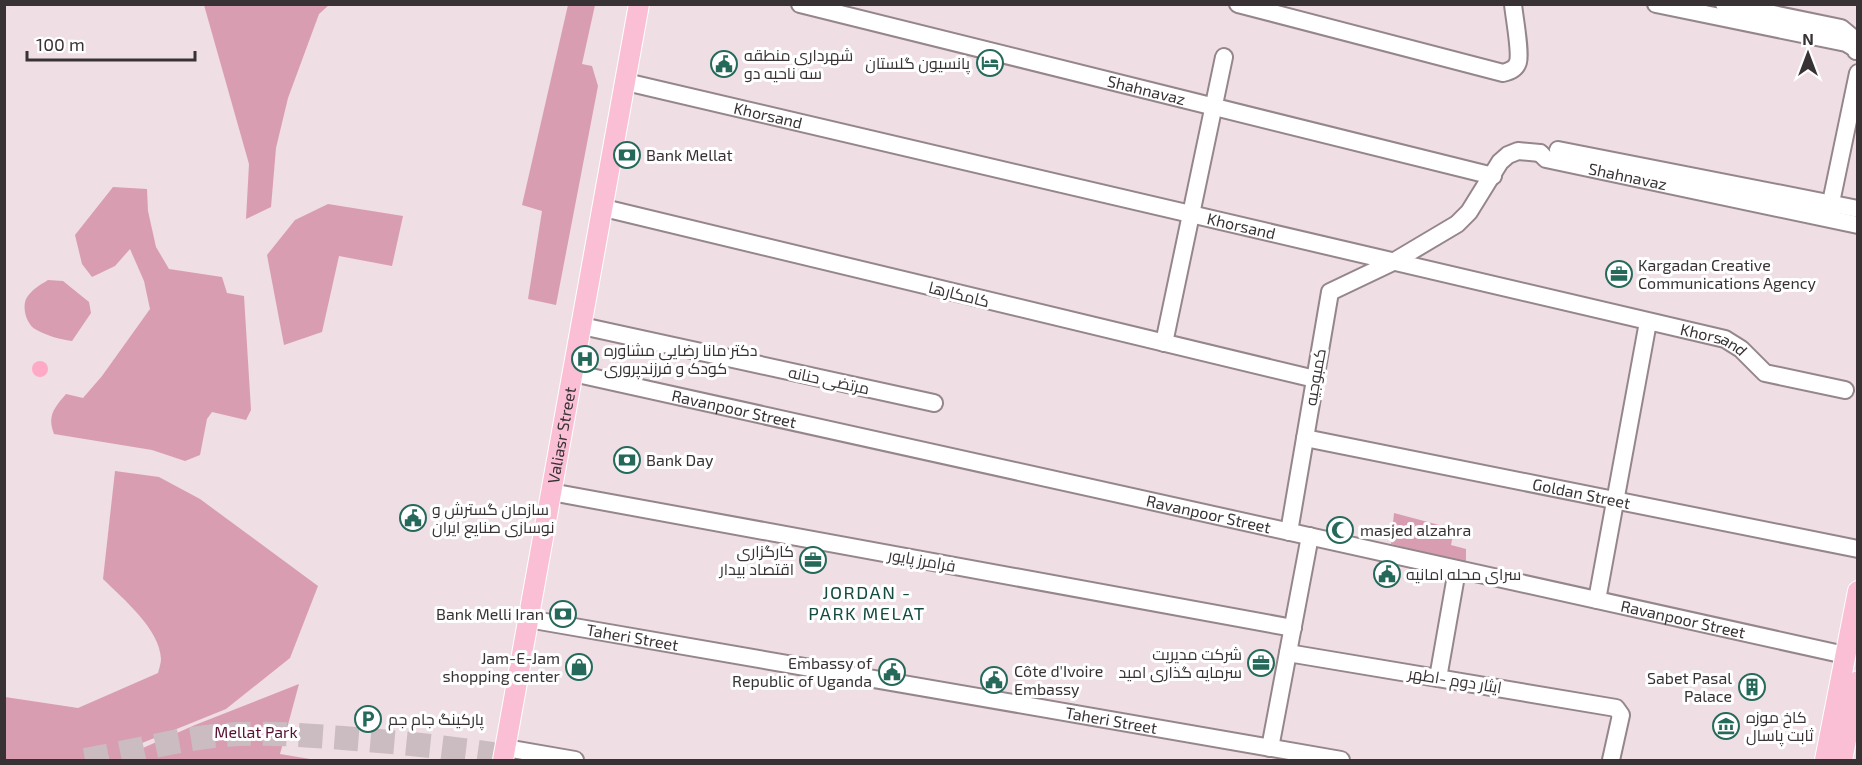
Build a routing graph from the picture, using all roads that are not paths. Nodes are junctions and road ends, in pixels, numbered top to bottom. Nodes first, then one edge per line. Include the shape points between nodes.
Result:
1 (639, 4) edge
2 (800, 4) edge
3 (1238, 4) edge
4 (1513, 4) edge
5 (1656, 4) edge
6 (1724, 4) edge
7 (1857, 51) edge
8 (1224, 57) dead end
9 (1857, 73) edge
10 (626, 82) junction
11 (1214, 107) junction
12 (1493, 176) junction
13 (604, 208) junction
14 (1857, 209) edge
15 (1830, 211) junction
16 (1191, 214) junction
17 (1857, 225) edge
18 (1393, 262) junction
19 (1648, 322) junction
20 (582, 326) junction
21 (1164, 343) junction
22 (573, 373) junction
23 (1315, 379) junction
24 (1845, 390) dead end
25 (934, 403) dead end
26 (1305, 438) junction
27 (551, 492) junction
28 (1615, 500) junction
29 (1289, 532) junction
30 (1310, 536) junction
31 (1857, 549) edge
32 (1457, 570) junction
33 (1857, 591) edge
34 (1597, 600) junction
35 (528, 619) junction
36 (1293, 627) junction
37 (1288, 652) junction
38 (1845, 655) junction
39 (1438, 678) junction
40 (1857, 681) edge
41 (1846, 725) edge
42 (1270, 748) junction
43 (505, 754) edge
44 (576, 760) edge
45 (1341, 760) edge
46 (1611, 760) edge
47 (1825, 760) edge
48 (1842, 760) edge

1 - 10 main road, Valiasr Street
2 - 11 street, Shahnavaz
3 - 4 street via 1497,72 1512,70 1518,63
5 - 7 street via 1846,43
6 - 7 street via 1841,28 1853,38
8 - 11 street
9 - 15 street
10 - 13 main road, Valiasr Street
10 - 16 street, Khorsand
11 - 12 street, Shahnavaz
11 - 16 street
12 - 15 street, Shahnavaz via 1508,155 1518,151 1545,153
12 - 18 street, کمبوجیه via 1457,224
13 - 20 main road, Valiasr Street
13 - 21 street, کامکارها
14 - 15 street, Shahnavaz
15 - 17 street, Shahnavaz
16 - 18 street, Khorsand
16 - 21 street
18 - 19 street, Khorsand
18 - 23 street, کمبوجیه via 1330,292
19 - 24 street, Khorsand via 1725,339 1765,373
19 - 28 street
20 - 22 main road, Valiasr Street
20 - 25 street, مرتضی حنانه
21 - 23 street, کامکارها
22 - 27 main road, Valiasr Street
22 - 29 street, Ravanpoor Street
23 - 26 street, کمبوجیه
26 - 28 street, Goldan Street
26 - 29 street, کمبوجیه
27 - 35 main road, Valiasr Street
27 - 36 street, فرامرز پایور
28 - 31 street, Goldan Street
28 - 34 street
29 - 30 street, Ravanpoor Street
30 - 32 street, Ravanpoor Street
30 - 36 street
32 - 34 street, Ravanpoor Street
32 - 39 street
33 - 38 main road
34 - 38 street, Ravanpoor Street
35 - 42 street, Taheri Street
35 - 43 main road, Valiasr Street
36 - 37 street
37 - 39 street, ایثار دوم -اطهر
37 - 42 street
38 - 41 main road
39 - 46 street, ایثار دوم -اطهر via 1611,706 1620,711
40 - 41 main road
41 - 47 main road
41 - 48 main road
42 - 45 street, Taheri Street
43 - 44 street

